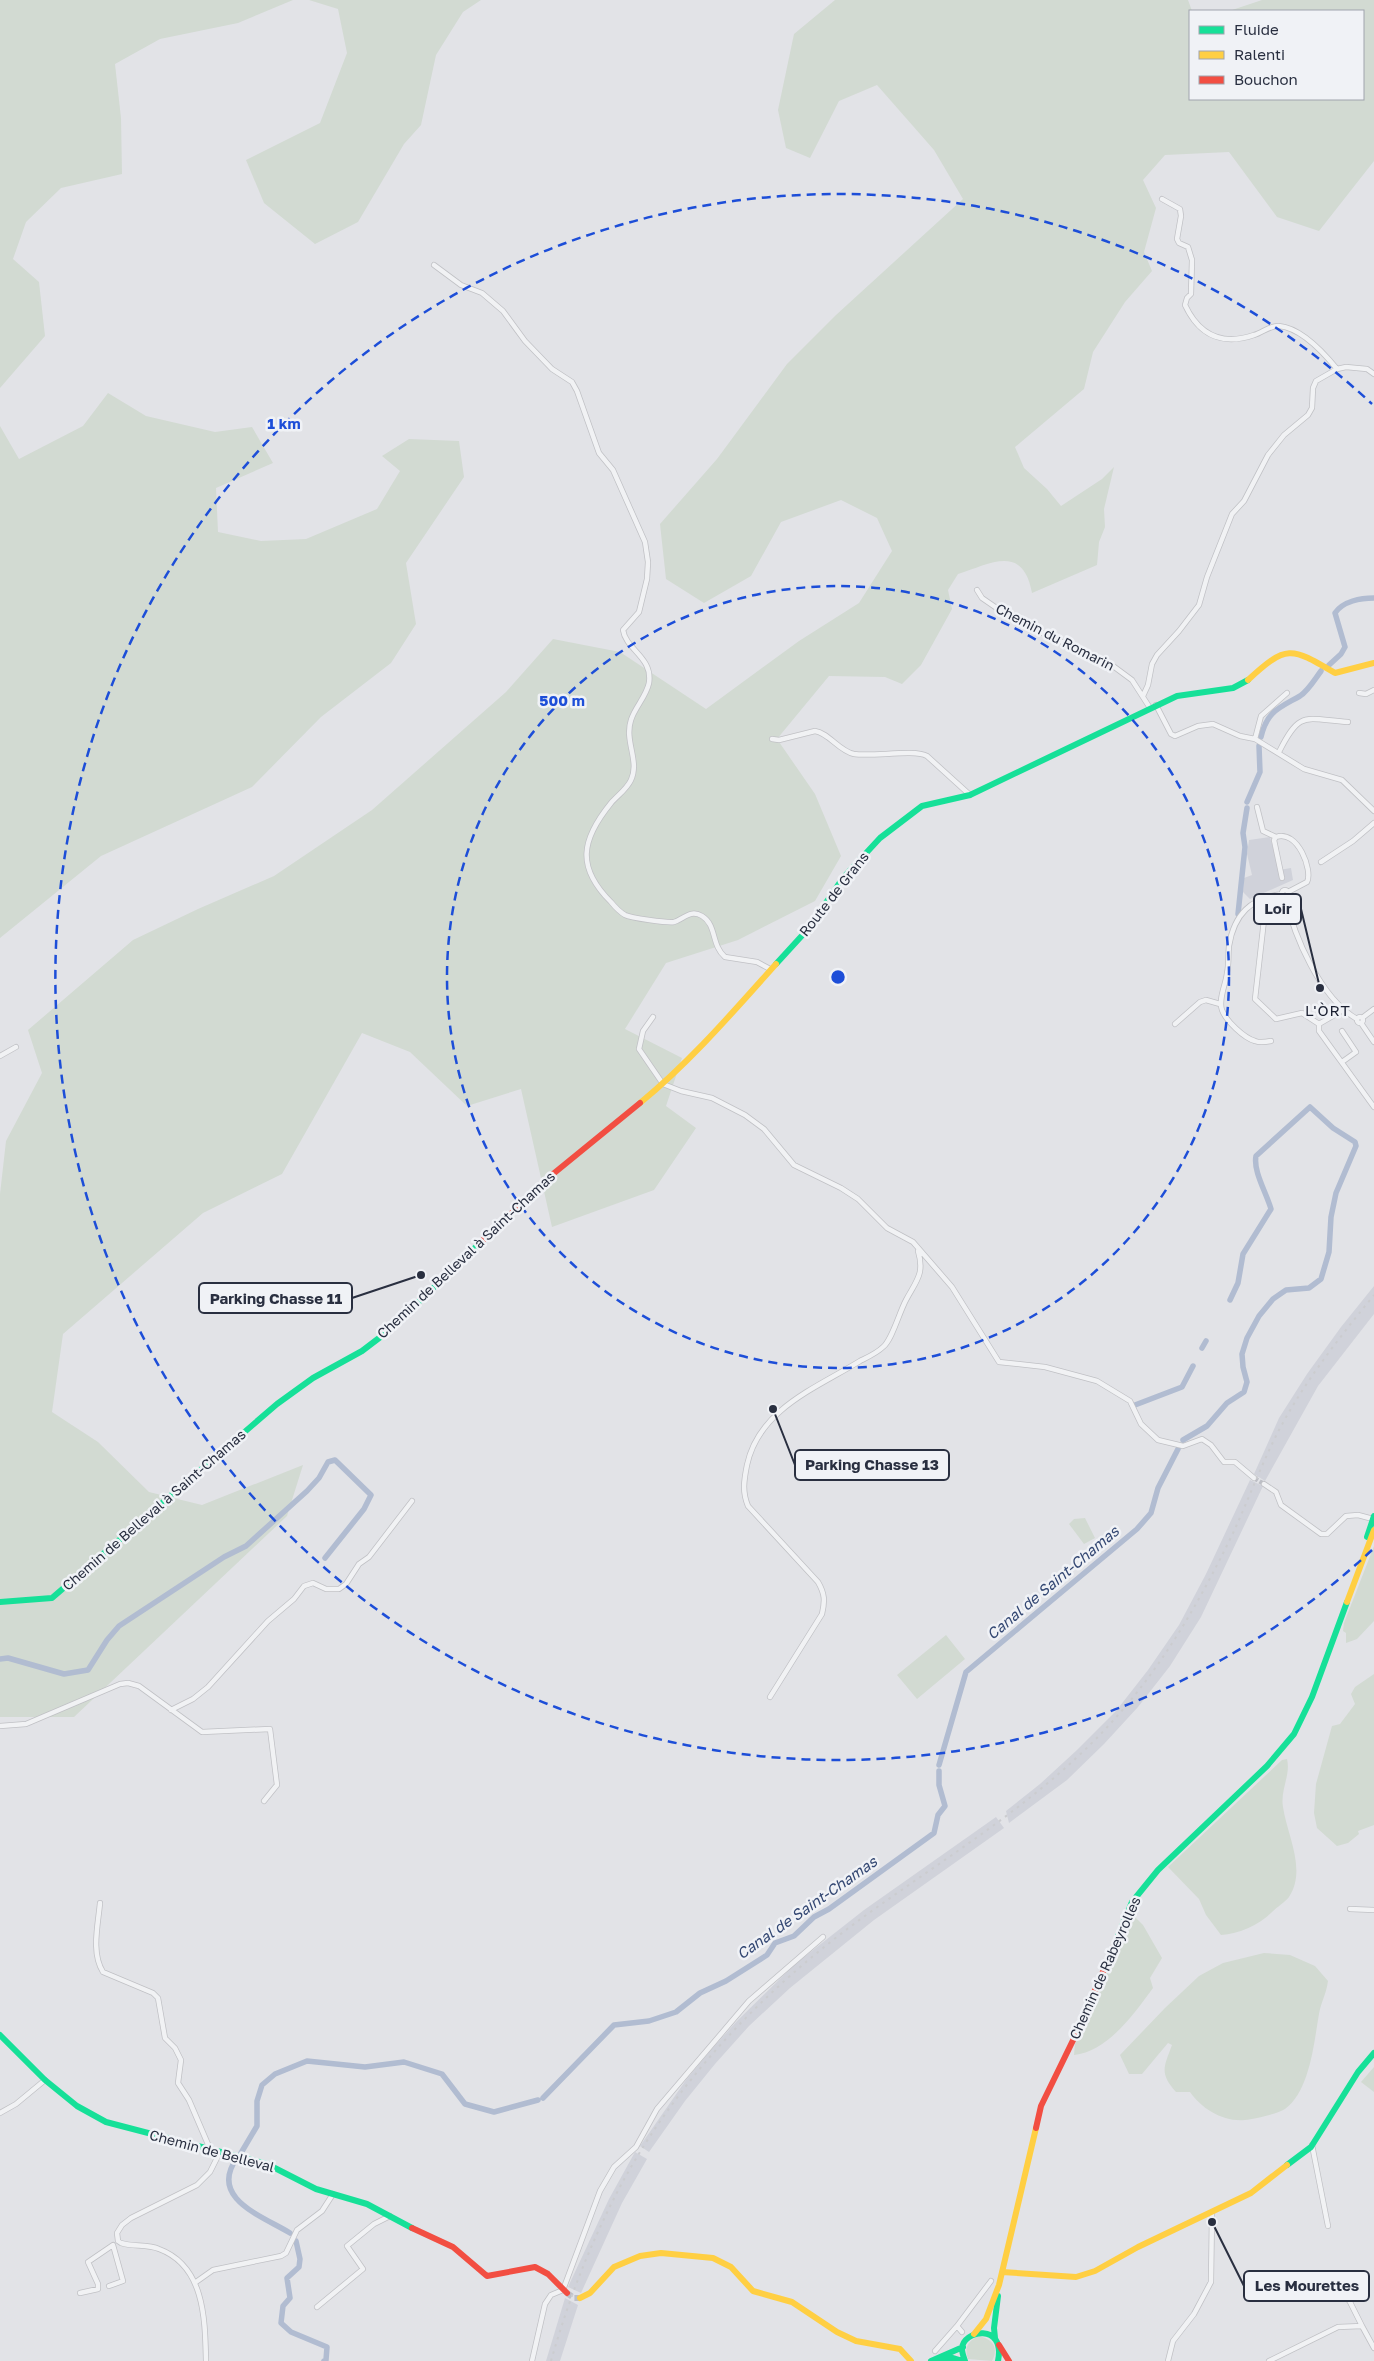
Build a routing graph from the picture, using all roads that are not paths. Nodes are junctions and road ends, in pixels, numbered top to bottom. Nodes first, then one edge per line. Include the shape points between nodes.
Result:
1 (1162, 199) dead end
2 (434, 265) dead end
3 (1337, 369) junction
4 (1374, 374) edge
5 (977, 590) dead end
6 (1374, 663) edge
7 (1374, 690) edge
8 (1359, 693) dead end
9 (1287, 694) dead end
10 (1143, 696) junction
11 (1153, 706) junction
12 (1348, 722) dead end
13 (1255, 739) junction
14 (772, 740) dead end
15 (1279, 752) junction
16 (970, 795) junction
17 (1257, 807) dead end
18 (1374, 811) edge
19 (1374, 823) edge
20 (1276, 836) junction
21 (1321, 862) dead end
22 (1282, 878) dead end
23 (1285, 894) junction
24 (1263, 898) junction
25 (770, 969) junction
26 (1220, 1004) junction
27 (1374, 1009) edge
28 (1344, 1010) junction
29 (653, 1017) dead end
30 (1360, 1020) junction
31 (1175, 1024) dead end
32 (1319, 1024) junction
33 (1342, 1031) dead end
34 (1270, 1041) dead end
35 (1374, 1042) edge
36 (16, 1047) dead end
37 (0, 1056) edge
38 (1342, 1062) junction
39 (663, 1084) junction
40 (1374, 1107) edge
41 (918, 1250) junction
42 (1254, 1478) tunnel mouth
43 (1264, 1484) tunnel mouth
44 (412, 1501) dead end
45 (1373, 1523) edge
46 (1349, 1594) junction
47 (0, 1602) edge
48 (770, 1697) dead end
49 (171, 1710) junction
50 (0, 1726) edge
51 (264, 1801) dead end
52 (100, 1903) dead end
53 (1350, 1909) dead end
54 (1374, 1910) edge
55 (823, 1937) dead end
56 (0, 2035) edge
57 (1374, 2053) edge
58 (45, 2080) junction
59 (0, 2113) edge
60 (1312, 2145) junction
61 (210, 2149) junction
62 (220, 2152) junction
63 (332, 2194) junction
64 (1212, 2213) junction
65 (391, 2216) junction
66 (1328, 2226) dead end
67 (1002, 2272) junction
68 (991, 2281) dead end
69 (196, 2282) junction
70 (1337, 2283) dead end
71 (999, 2285) junction
72 (109, 2286) dead end
73 (80, 2292) dead end
74 (565, 2292) junction
75 (580, 2298) dead end
76 (317, 2307) dead end
77 (957, 2326) junction
78 (1362, 2326) junction
79 (962, 2332) junction
80 (973, 2335) junction
81 (997, 2341) junction
82 (964, 2344) junction
83 (1374, 2348) edge
84 (935, 2350) dead end
85 (206, 2361) edge
86 (532, 2361) edge
87 (911, 2361) edge
88 (931, 2361) edge
89 (941, 2361) edge
90 (964, 2361) edge
91 (998, 2361) edge
92 (1009, 2361) edge
93 (1168, 2361) edge
94 (1269, 2361) edge

1 - 3 street via 1180,209 1176,239 1188,248 1192,260 1191,294 1185,304 1196,322 1217,339 1225,341 1279,326 1297,332
2 - 25 street via 461,285 482,293 504,311 525,341 552,369 572,382 599,453 613,470 645,542 648,570 639,612 623,630 624,638 647,665 649,681 631,720 629,738 635,766 630,781 595,823 586,843 585,861 594,883 626,916 672,922 687,914 701,915 709,922 714,944 725,957 756,962
3 - 4 street via 1367,368
3 - 10 street via 1316,380 1308,415 1268,455 1244,501 1232,514 1199,605 1157,655
5 - 10 street, Chemin du Romarin via 982,598 998,609 1109,663 1132,680
6 - 11 street, Route de Grans via 1335,673 1293,652 1269,661 1233,688 1177,696
7 - 8 street
9 - 13 street via 1261,716
10 - 11 street, Chemin du Romarin
11 - 13 street, Chemin du Romarin via 1175,736 1198,726 1213,724
11 - 16 street, Route de Grans
12 - 15 street via 1298,722
13 - 15 street
14 - 16 street via 815,731 853,754 920,752
15 - 18 street via 1304,769 1342,780
16 - 25 street, Route de Grans via 922,806 880,838 843,878 808,928
17 - 20 street via 1263,831
19 - 21 street
20 - 22 street via 1274,840
20 - 23 street via 1294,838 1309,873 1307,882
23 - 24 street
23 - 28 street via 1305,953 1323,984
24 - 26 street via 1254,901 1243,912 1234,930
24 - 32 street via 1264,920 1255,999 1276,1019 1302,1013
25 - 39 street, Route de Grans
26 - 31 street via 1206,1000 1200,1002
26 - 34 street via 1225,1015 1245,1036 1255,1041
27 - 30 street
28 - 30 street
28 - 32 street
29 - 39 street via 643,1031 639,1049
30 - 35 street
32 - 38 street via 1320,1034
33 - 38 street via 1356,1052
36 - 37 street
38 - 40 street
39 - 41 street via 712,1098 745,1115 764,1129 794,1165 858,1199 881,1223 913,1242
39 - 47 street, Chemin de Belleval à Saint-Chamas via 553,1174 387,1332 277,1404 69,1585 52,1598
41 - 42 street via 952,1287 999,1362 1045,1367 1106,1385 1130,1401 1140,1424 1158,1440 1183,1446 1202,1439 1224,1462 1235,1462
41 - 48 street via 921,1274 898,1316 890,1340 883,1348 801,1393 761,1430 752,1446 743,1495 748,1506 818,1582 825,1602 822,1614
43 - 45 street via 1276,1492 1281,1505 1321,1534 1328,1534 1346,1516 1358,1515
44 - 49 street via 346,1584 338,1589 326,1589 313,1583 304,1586 294,1599 268,1620 208,1687 194,1699
45 - 46 street, Chemin de Rabeyrolles
45 - 46 street, Chemin de Rabeyrolles
46 - 67 street, Chemin de Rabeyrolles via 1312,1697 1294,1734 1267,1766 1158,1870 1132,1902 1079,2028 1041,2106
49 - 50 street via 139,1686 128,1683 26,1724
49 - 51 street via 202,1732 270,1729 276,1785
52 - 61 street via 96,1944 98,1965 103,1972 153,1992 158,1998 165,2038 181,2060 178,2084 189,2100
53 - 54 street
55 - 74 street via 750,2001 657,2109 636,2147 614,2167 600,2192
56 - 58 street, Chemin de Belleval
57 - 60 street via 1358,2072
58 - 59 street
58 - 61 street, Chemin de Belleval via 77,2106 106,2122
60 - 64 street via 1251,2193
60 - 66 street
61 - 62 street, Chemin de Belleval
62 - 63 street, Chemin de Belleval via 267,2164
62 - 69 street via 210,2172 197,2185 131,2218 117,2233 121,2243 166,2252 183,2265
63 - 65 street, Chemin de Belleval via 367,2204
63 - 69 street via 322,2211 297,2230 281,2256 213,2270
64 - 67 street via 1095,2271 1076,2277
64 - 93 street via 1211,2282 1194,2314 1173,2341
65 - 74 street, Chemin de Belleval via 453,2247 488,2276 536,2267
65 - 76 street via 374,2224 347,2246 362,2269
67 - 71 street, Chemin de Rabeyrolles
68 - 77 street
69 - 85 street
70 - 78 street
71 - 80 street, Chemin de Rabeyrolles via 986,2318
71 - 81 street, Chemin de Rabeyrolles via 994,2328
72 - 73 street via 123,2281 113,2245 88,2262 98,2289
74 - 86 street via 551,2295 545,2304
75 - 87 street via 590,2293 614,2268 640,2256 661,2253 714,2258 731,2267 753,2291 792,2302 856,2341 900,2348
77 - 79 street
77 - 84 street
78 - 83 street
78 - 94 street via 1338,2327
79 - 80 street
79 - 82 street
80 - 81 street via 985,2333
80 - 82 street, Chemin de Rabeyrolles
81 - 91 street, Chemin de Rabeyrolles via 1000,2350
81 - 92 street
82 - 88 street
82 - 90 street
89 - 90 street via 954,2358

